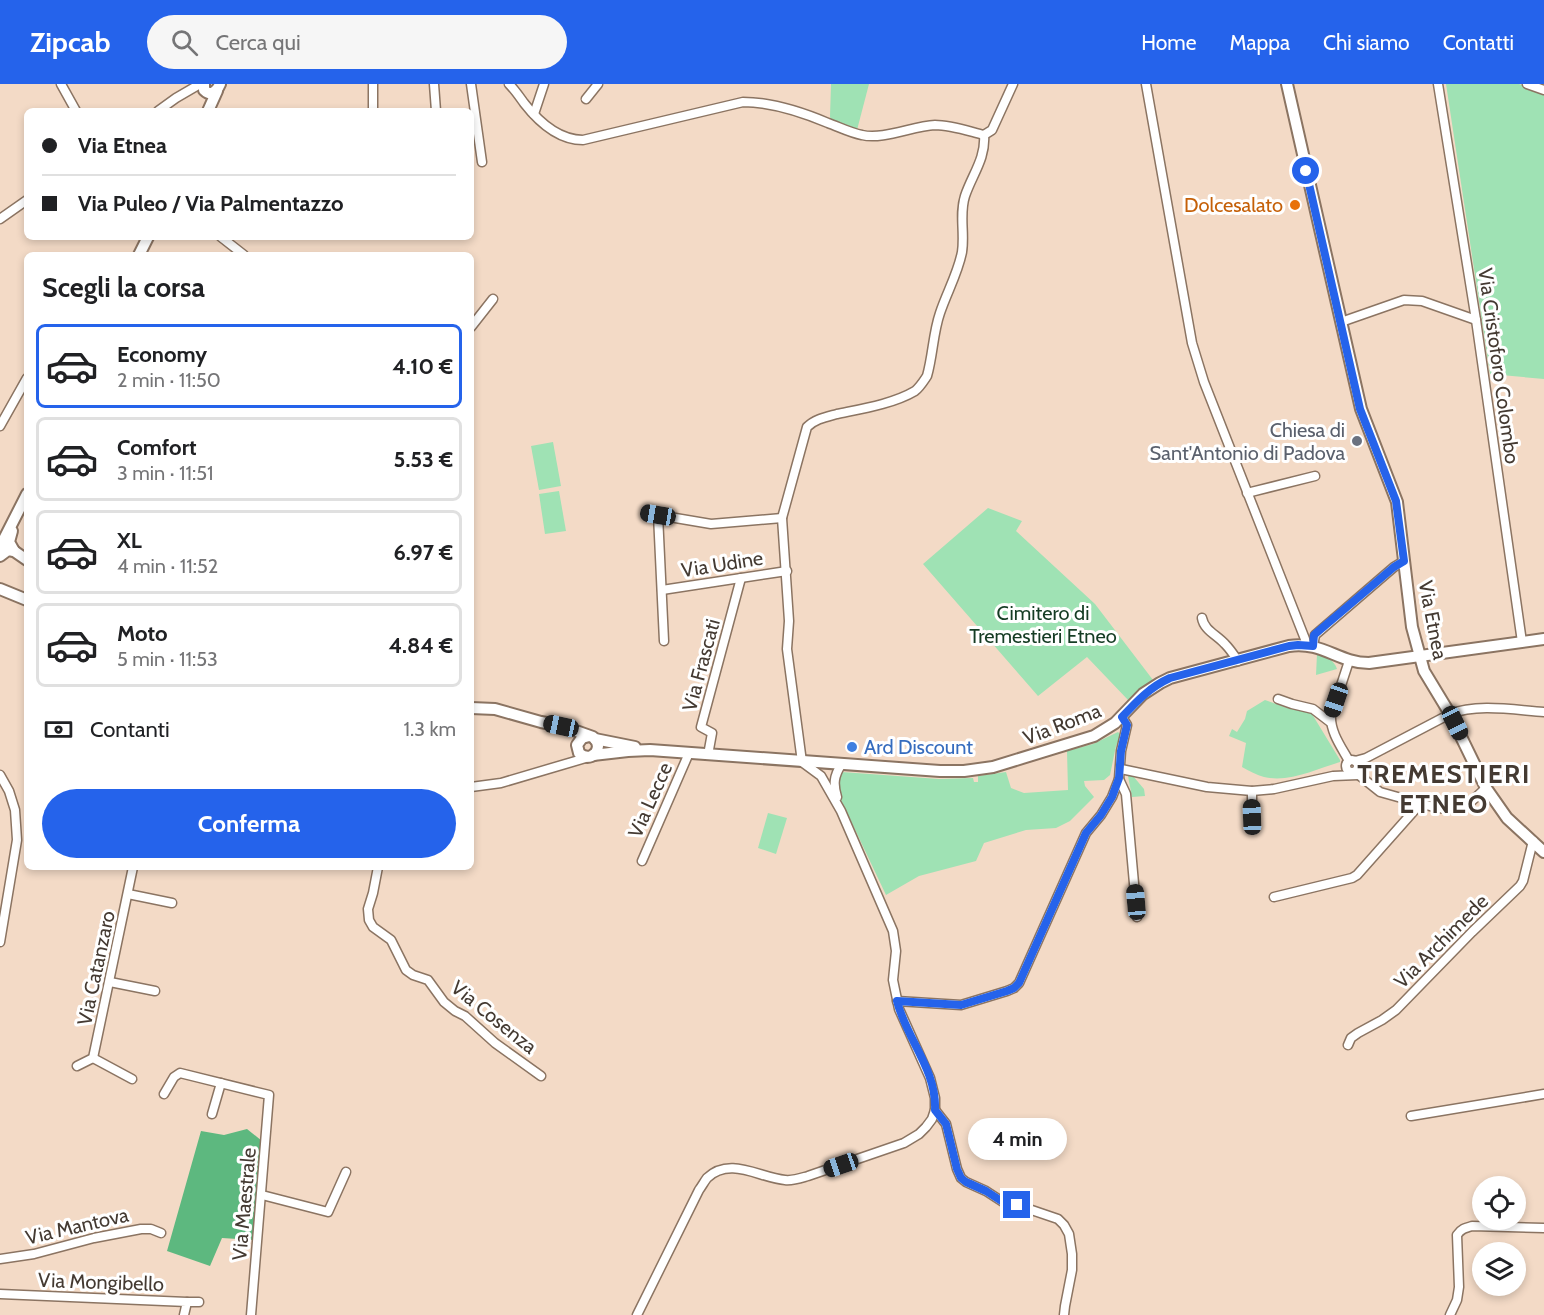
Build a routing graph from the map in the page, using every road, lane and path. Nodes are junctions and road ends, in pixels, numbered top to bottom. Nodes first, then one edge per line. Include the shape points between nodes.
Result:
1 (61, 84) edge
2 (373, 84) edge
3 (434, 84) edge
4 (471, 84) edge
5 (509, 84) edge
6 (544, 84) edge
7 (598, 84) edge
8 (1012, 84) edge
9 (1146, 84) edge
10 (1287, 84) edge
11 (1440, 84) edge
12 (1527, 84) edge
13 (219, 86) edge
14 (203, 88) edge
15 (1544, 90) edge
16 (586, 99) dead end
17 (74, 108) edge
18 (162, 108) edge
19 (203, 108) edge
20 (209, 108) edge
21 (373, 108) edge
22 (436, 108) edge
23 (534, 114) junction
24 (984, 135) junction
25 (482, 162) dead end
26 (24, 202) edge
27 (0, 219) edge
28 (225, 240) edge
29 (240, 252) edge
30 (493, 299) dead end
31 (1476, 320) junction
32 (1341, 322) junction
33 (474, 323) edge
34 (24, 383) edge
35 (0, 426) edge
36 (1315, 476) dead end
37 (1247, 493) junction
38 (24, 500) edge
39 (646, 513) dead end
40 (658, 515) junction
41 (16, 517) junction
42 (782, 518) junction
43 (2, 540) edge
44 (14, 551) junction
45 (0, 556) edge
46 (24, 558) edge
47 (1404, 561) junction
48 (787, 571) junction
49 (741, 578) junction
50 (1, 589) edge
51 (662, 590) junction
52 (24, 599) edge
53 (1202, 618) dead end
54 (1544, 639) edge
55 (664, 641) dead end
56 (1522, 642) junction
57 (1309, 646) junction
58 (1420, 656) junction
59 (1238, 661) junction
60 (1349, 661) junction
61 (1278, 699) dead end
62 (474, 708) edge
63 (1544, 712) edge
64 (1450, 714) junction
65 (1122, 717) junction
66 (541, 722) junction
67 (1330, 722) junction
68 (592, 738) junction
69 (578, 747) junction
70 (650, 750) junction
71 (690, 753) junction
72 (708, 755) junction
73 (592, 756) junction
74 (802, 762) junction
75 (1351, 762) junction
76 (825, 763) junction
77 (841, 765) junction
78 (557, 767) junction
79 (1120, 769) junction
80 (1354, 773) junction
81 (0, 775) edge
82 (820, 776) junction
83 (1333, 776) junction
84 (1119, 778) junction
85 (474, 787) edge
86 (834, 787) junction
87 (1486, 788) junction
88 (1252, 791) junction
89 (1420, 804) junction
90 (841, 811) junction
91 (1252, 817) dead end
92 (1533, 841) junction
93 (1544, 852) edge
94 (642, 861) dead end
95 (133, 870) edge
96 (377, 870) edge
97 (128, 894) junction
98 (1274, 897) dead end
99 (171, 903) dead end
100 (1137, 917) dead end
101 (0, 942) edge
102 (110, 982) junction
103 (155, 991) dead end
104 (897, 1001) junction
105 (1348, 1045) dead end
106 (93, 1058) junction
107 (77, 1066) dead end
108 (541, 1076) dead end
109 (132, 1079) dead end
110 (221, 1083) junction
111 (164, 1094) dead end
112 (1544, 1094) edge
113 (935, 1110) junction
114 (212, 1114) dead end
115 (1412, 1116) dead end
116 (346, 1172) dead end
117 (262, 1195) junction
118 (1544, 1228) edge
119 (161, 1233) dead end
120 (0, 1259) edge
121 (0, 1294) edge
122 (187, 1302) junction
123 (199, 1302) dead end
124 (184, 1315) edge
125 (251, 1315) edge
126 (637, 1315) edge
127 (1064, 1315) edge
128 (1450, 1315) edge

1 - 17 street
2 - 21 street
3 - 22 street
4 - 25 street
5 - 23 street
6 - 23 street
7 - 16 street
8 - 24 street via 992,130
9 - 37 street via 1192,343
10 - 32 main road, Via Etnea
11 - 31 street, Via Cristoforo Colombo
12 - 15 street
13 - 14 main road via 211,94
13 - 20 main road
14 - 18 street
14 - 19 main road
23 - 24 street via 552,130 575,140 743,102 780,107 861,135 876,136 934,125
24 - 42 street via 983,155 965,196 963,249 940,312 927,376 916,390 896,399 809,424
26 - 27 street
28 - 29 street
30 - 33 street
31 - 32 street via 1422,301 1404,300
31 - 56 street, Via Cristoforo Colombo
32 - 47 main road, Via Etnea via 1360,409 1396,501
34 - 35 street
36 - 37 street
37 - 57 street
38 - 41 main road
39 - 40 street
40 - 42 street via 711,524
40 - 51 street
41 - 43 main road
41 - 44 main road via 9,542
42 - 48 street
44 - 45 main road
44 - 46 main road
47 - 57 street via 1314,635
47 - 58 main road, Via Etnea via 1412,627
48 - 49 street, Via Udine
48 - 74 street via 787,650
49 - 51 street, Via Udine
49 - 72 street, Via Frascati via 702,727 712,733
50 - 52 main road
51 - 55 street
53 - 59 street via 1206,628
54 - 56 main road
56 - 58 main road
57 - 59 main road, Via Roma via 1289,646
57 - 60 main road
58 - 60 main road via 1369,663
58 - 64 main road, Via Etnea via 1424,671
59 - 65 main road, Via Roma via 1170,678 1143,694
60 - 67 street
61 - 67 street via 1312,709
62 - 66 main road via 495,709
63 - 64 street via 1479,709
64 - 75 street
64 - 87 main road, Via Etnea
65 - 77 main road, Via Roma via 1094,736 986,768 940,771
65 - 79 street via 1127,725
66 - 68 main road
66 - 69 main road via 569,734
67 - 75 street
68 - 69 main road via 582,738
68 - 70 main road
68 - 73 main road via 598,749
69 - 73 main road via 582,755
69 - 78 street
70 - 71 main road, Via Roma
70 - 73 main road
71 - 72 main road, Via Roma
71 - 94 street, Via Lecce
72 - 74 main road, Via Roma
73 - 78 street
74 - 76 main road, Via Roma
74 - 82 street
75 - 80 street via 1358,767
75 - 83 street
76 - 77 main road, Via Roma
76 - 82 street
76 - 86 street
77 - 86 street
78 - 85 street
79 - 84 street
79 - 88 street
80 - 83 street
80 - 89 street via 1380,792
81 - 101 street via 15,810 17,840
82 - 90 street
83 - 88 street
84 - 100 street via 1126,794
84 - 104 street via 1112,797 1086,833 1019,983 1007,991 961,1005
86 - 90 street
87 - 89 street via 1462,810
87 - 92 main road, Via Etnea via 1507,818
88 - 91 street
89 - 98 street via 1357,875
90 - 104 street via 893,931
92 - 93 main road, Via Etnea
92 - 105 street, Via Archimede via 1520,886 1396,1010 1351,1038
95 - 97 street, Via Catanzaro
96 - 108 street, Via Cosenza via 369,920 391,940 406,970 428,980 444,1002
97 - 99 street
97 - 102 street, Via Catanzaro
102 - 103 street
102 - 106 street, Via Catanzaro
104 - 113 street via 930,1078
106 - 107 street
106 - 109 street
110 - 111 street via 180,1073
110 - 114 street
110 - 117 street, Via Maestrale via 269,1095
112 - 115 street
113 - 126 street via 926,1127 904,1143 796,1179 776,1179 734,1168 708,1178
113 - 127 street via 946,1124 961,1178 1006,1204 1058,1219 1064,1225 1069,1234 1072,1270
116 - 117 street via 328,1212
117 - 125 street, Via Maestrale
118 - 128 street via 1472,1226 1460,1231 1459,1287
119 - 120 street, Via Mantova via 141,1229
121 - 122 street, Via Mongibello
122 - 123 street
122 - 124 street, Via Mongibello

